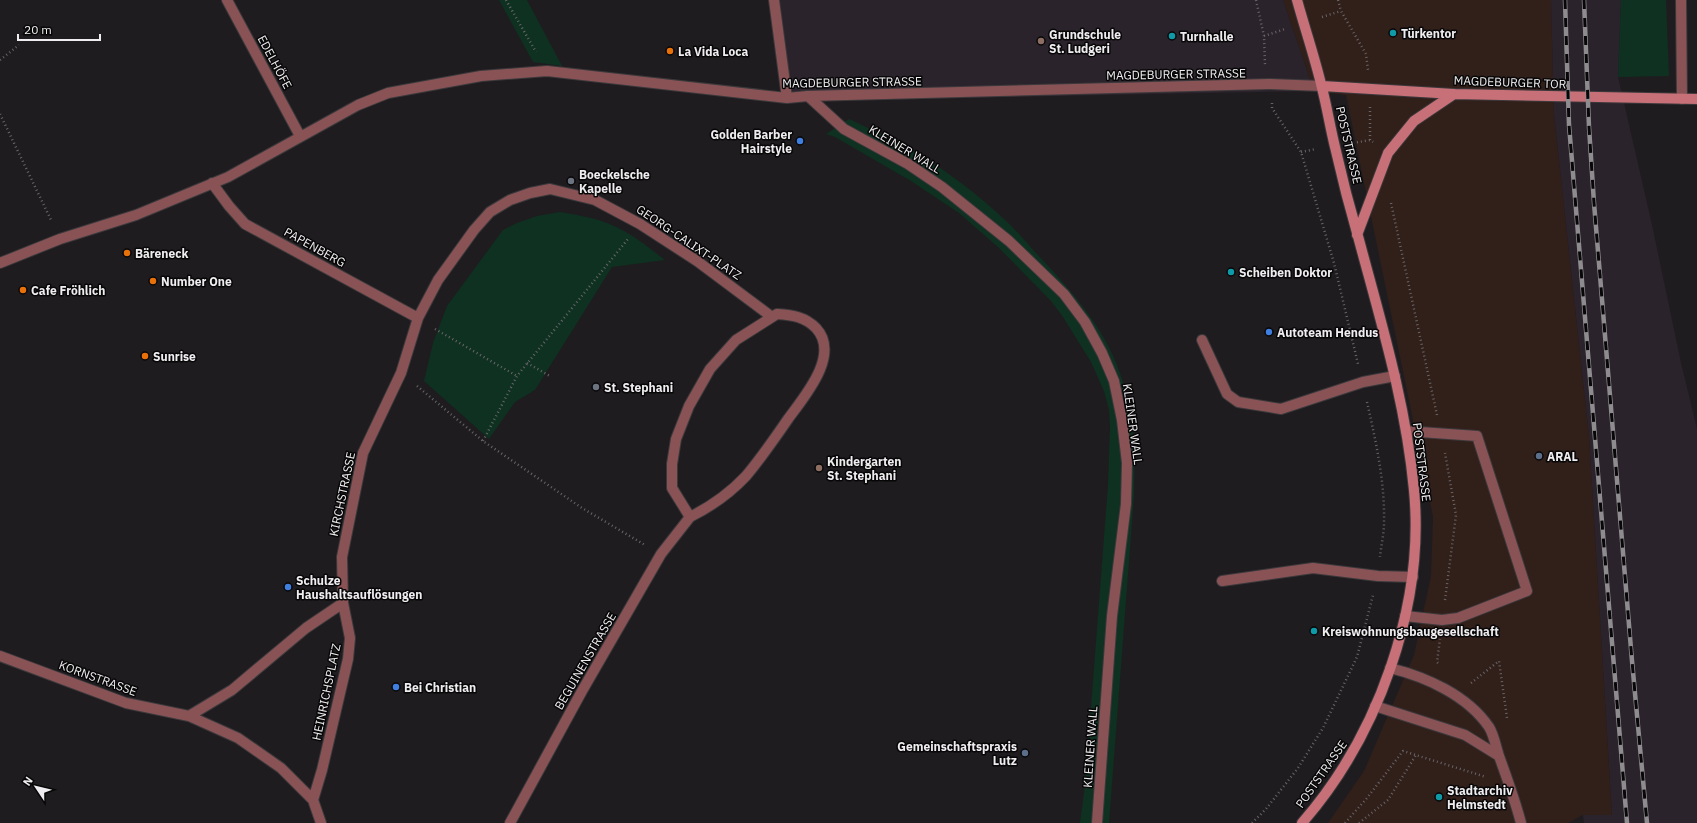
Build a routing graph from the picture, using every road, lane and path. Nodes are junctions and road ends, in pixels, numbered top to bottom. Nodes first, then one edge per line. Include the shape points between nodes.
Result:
1 (227, 0) edge
2 (506, 0) edge
3 (774, 0) edge
4 (1256, 0) edge
5 (1297, 0) edge
6 (1338, 0) edge
7 (1682, 0) edge
8 (19, 45) dead end
9 (0, 60) edge
10 (1266, 70) dead end
11 (547, 72) junction
12 (1322, 86) junction
13 (1370, 89) junction
14 (1454, 94) junction
15 (808, 96) junction
16 (787, 98) junction
17 (1682, 99) junction
18 (1697, 100) edge
19 (1272, 108) dead end
20 (0, 114) edge
21 (300, 136) junction
22 (1388, 153) junction
23 (212, 183) junction
24 (1391, 200) dead end
25 (640, 224) junction
26 (1358, 235) junction
27 (60, 239) junction
28 (0, 263) edge
29 (772, 317) junction
30 (418, 318) junction
31 (1202, 340) dead end
32 (527, 363) junction
33 (401, 373) junction
34 (517, 376) junction
35 (550, 376) dead end
36 (1395, 376) junction
37 (1363, 382) junction
38 (1406, 432) junction
39 (1441, 434) junction
40 (483, 441) junction
41 (690, 517) junction
42 (661, 554) junction
43 (1378, 576) junction
44 (1413, 577) junction
45 (1222, 580) dead end
46 (343, 604) junction
47 (1405, 616) junction
48 (1442, 620) junction
49 (0, 656) edge
50 (1437, 662) dead end
51 (1390, 668) junction
52 (1375, 706) junction
53 (189, 716) junction
54 (1416, 755) junction
55 (1499, 756) junction
56 (1489, 784) dead end
57 (313, 800) junction
58 (321, 823) edge
59 (510, 823) edge
60 (1097, 823) edge
61 (1252, 823) edge
62 (1302, 823) edge
63 (1344, 823) edge
64 (1359, 823) edge
65 (1521, 823) edge

1 - 21 street, EDELHÖFE
2 - 11 path
3 - 16 street
4 - 10 path via 1264,36
5 - 12 main road, POSTSTRASSE
6 - 13 path via 1341,12 1366,54
7 - 17 street
8 - 9 path
11 - 16 street, MAGDEBURGER STRASSE
11 - 21 street, MAGDEBURGER STRASSE via 481,76 388,93 358,105
12 - 13 main road, MAGDEBURGER TOR
12 - 15 street, MAGDEBURGER STRASSE via 1269,84
12 - 26 main road, POSTSTRASSE via 1334,146
13 - 14 main road, MAGDEBURGER TOR
13 - 22 path via 1370,140
14 - 17 main road, MAGDEBURGER TOR
14 - 22 main road via 1414,120
15 - 16 street, MAGDEBURGER STRASSE
15 - 60 street, KLEINER WALL via 844,129 908,164 942,187 1009,241 1064,294 1085,322 1114,380 1127,463 1126,504 1112,616
17 - 18 main road, MAGDEBURGER TOR
19 - 37 path via 1301,152 1334,263
20 - 27 path
21 - 23 street via 228,177
22 - 26 main road
23 - 27 street via 136,216
23 - 30 street, PAPENBERG via 245,224
24 - 39 path
25 - 29 street, GEORG-CALIXT-PLATZ via 697,261
25 - 30 street, GEORG-CALIXT-PLATZ via 595,200 550,189 510,200 490,212 474,230 438,280
25 - 32 path
26 - 36 main road, POSTSTRASSE
27 - 28 street
29 - 41 street via 736,340 710,369 689,406 676,439 672,488
29 - 41 street, BEGUINENSTRASSE via 777,314 793,315 809,321 821,334 825,349 822,364 810,388 746,476 721,497
30 - 33 street, GEORG-CALIXT-PLATZ
30 - 34 path
31 - 37 street via 1227,394 1238,402 1281,409
32 - 34 path
32 - 35 path
33 - 40 path
33 - 46 street, KIRCHSTRASSE via 362,453 342,557
34 - 40 path
36 - 37 street
36 - 38 main road, POSTSTRASSE
37 - 43 path via 1384,488 1384,524
38 - 39 street
38 - 44 main road, POSTSTRASSE via 1414,491
39 - 48 path via 1456,515
39 - 48 street via 1477,436 1527,591 1458,618
40 - 42 path via 582,508
41 - 42 street, BEGUINENSTRASSE
42 - 59 street, BEGUINENSTRASSE
43 - 44 street
43 - 45 street via 1313,568
43 - 61 path via 1356,657 1322,728 1298,768
44 - 47 main road, POSTSTRASSE
46 - 53 street via 306,628 232,690
46 - 57 street, HEINRICHSPLATZ via 350,638 348,659
47 - 48 street
47 - 51 main road, POSTSTRASSE
48 - 50 path
49 - 53 street, KORNSTRASSE via 126,703
51 - 52 main road, POSTSTRASSE
51 - 55 street via 1430,682 1468,705 1490,728
52 - 55 street via 1465,735
52 - 62 main road, POSTSTRASSE via 1354,750 1316,807
53 - 57 street via 238,738 280,768
54 - 56 path via 1486,777
54 - 63 path via 1403,751
54 - 64 path via 1388,800
55 - 65 street
57 - 58 street

